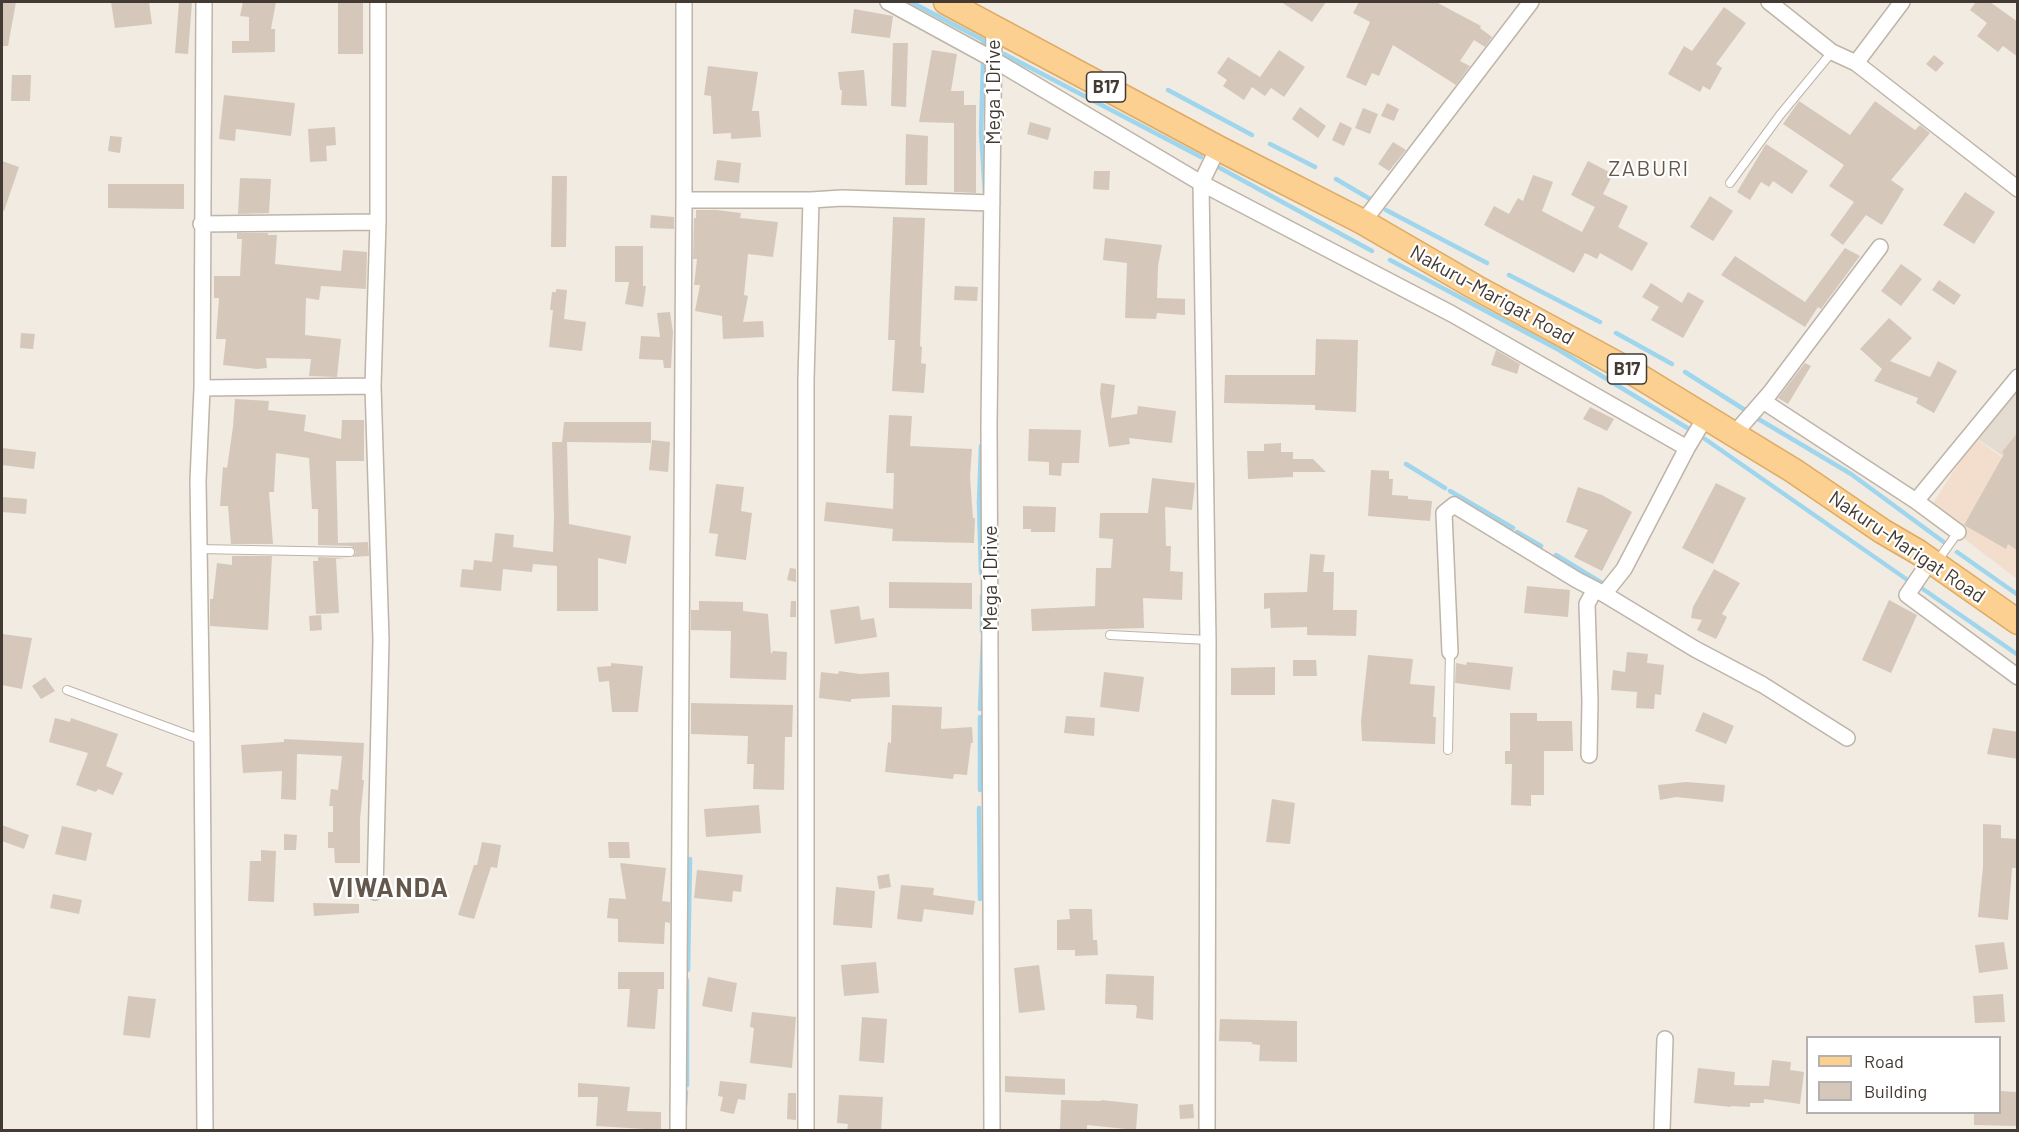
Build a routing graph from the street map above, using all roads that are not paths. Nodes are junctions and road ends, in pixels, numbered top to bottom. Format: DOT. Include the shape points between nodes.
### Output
graph roads {
  1 [pos="204,2"];
  2 [pos="378,2"];
  3 [pos="684,2"];
  4 [pos="888,2"];
  5 [pos="946,2"];
  6 [pos="1531,2"];
  7 [pos="1769,2"];
  8 [pos="1902,2"];
  9 [pos="994,26"];
  10 [pos="1832,52"];
  11 [pos="994,60"];
  12 [pos="1856,63"];
  13 [pos="1218,148"];
  14 [pos="1201,183"];
  15 [pos="1730,183"];
  16 [pos="2018,189"];
  17 [pos="684,200"];
  18 [pos="811,200"];
  19 [pos="992,203"];
  20 [pos="378,222"];
  21 [pos="1363,222"];
  22 [pos="201,224"];
  23 [pos="1880,247"];
  24 [pos="2018,377"];
  25 [pos="373,387"];
  26 [pos="202,388"];
  27 [pos="1763,401"];
  28 [pos="1705,418"];
  29 [pos="1734,434"];
  30 [pos="1687,448"];
  31 [pos="1916,501"];
  32 [pos="1958,532"];
  33 [pos="200,549"];
  34 [pos="350,552"];
  35 [pos="1933,562"];
  36 [pos="1600,592"];
  37 [pos="2018,622"];
  38 [pos="1110,635"];
  39 [pos="1208,640"];
  40 [pos="1450,652"];
  41 [pos="2018,677"];
  42 [pos="67,690"];
  43 [pos="1847,738"];
  44 [pos="202,740"];
  45 [pos="1448,750"];
  46 [pos="1589,755"];
  47 [pos="375,892"];
  48 [pos="1665,1039"];
  49 [pos="205,1131"];
  50 [pos="678,1131"];
  51 [pos="806,1131"];
  52 [pos="992,1131"];
  53 [pos="1207,1131"];
  54 [pos="1662,1131"];
  1 -- 22 [label="street"];
  2 -- 20 [label="street"];
  3 -- 17 [label="street"];
  4 -- 11 [label="street"];
  5 -- 9 [label="main road, Nakuru-Marigat Road / B17"];
  6 -- 21 [label="street"];
  7 -- 10 [label="street"];
  8 -- 12 [label="street"];
  9 -- 11 [label="street, Mega 1 Drive"];
  9 -- 13 [label="main road, Nakuru-Marigat Road / B17"];
  10 -- 12 [label="street"];
  10 -- 15 [label="lane"];
  11 -- 14 [label="street"];
  11 -- 19 [label="street, Mega 1 Drive"];
  12 -- 16 [label="street"];
  13 -- 14 [label="street"];
  13 -- 21 [label="main road, Nakuru-Marigat Road / B17"];
  14 -- 30 [label="street" via="1452,314"];
  14 -- 39 [label="street"];
  17 -- 18 [label="street"];
  17 -- 50 [label="street"];
  18 -- 19 [label="street"];
  18 -- 51 [label="street" via="806,379"];
  19 -- 52 [label="street, Mega 1 Drive"];
  20 -- 22 [label="street"];
  20 -- 25 [label="street"];
  21 -- 28 [label="main road, Nakuru-Marigat Road / B17" via="1632,372"];
  22 -- 26 [label="street"];
  23 -- 27 [label="street"];
  24 -- 31 [label="street"];
  25 -- 26 [label="street"];
  25 -- 47 [label="street" via="381,640"];
  26 -- 33 [label="street"];
  27 -- 29 [label="street"];
  27 -- 31 [label="street"];
  28 -- 29 [label="main road, Nakuru-Marigat Road / B17"];
  28 -- 30 [label="street"];
  29 -- 35 [label="main road, Nakuru-Marigat Road / B17"];
  30 -- 36 [label="street" via="1624,569"];
  31 -- 32 [label="street"];
  32 -- 35 [label="lane"];
  33 -- 34 [label="lane"];
  33 -- 44 [label="street"];
  35 -- 37 [label="main road, Nakuru-Marigat Road / B17"];
  35 -- 41 [label="street" via="1907,595"];
  36 -- 40 [label="street" via="1454,505 1444,513"];
  36 -- 43 [label="street"];
  36 -- 46 [label="street" via="1587,604"];
  38 -- 39 [label="lane"];
  39 -- 53 [label="street"];
  40 -- 45 [label="lane"];
  42 -- 44 [label="lane"];
  44 -- 49 [label="street"];
  48 -- 54 [label="street"];
}
